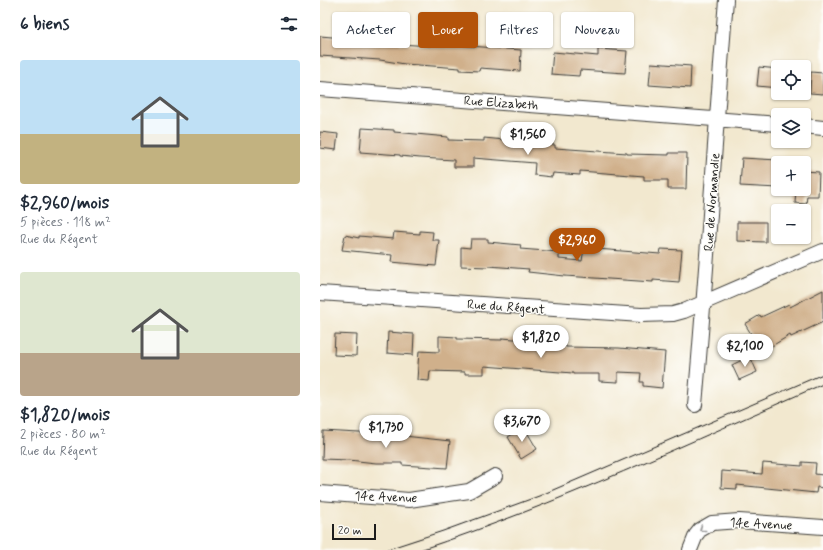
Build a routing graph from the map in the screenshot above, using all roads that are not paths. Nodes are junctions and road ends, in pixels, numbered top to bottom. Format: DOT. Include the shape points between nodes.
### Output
graph roads {
  1 [pos="726,0"];
  2 [pos="320,89"];
  3 [pos="716,118"];
  4 [pos="771,123"];
  5 [pos="811,127"];
  6 [pos="823,128"];
  7 [pos="823,250"];
  8 [pos="320,293"];
  9 [pos="704,302"];
  10 [pos="695,405"];
  11 [pos="495,476"];
  12 [pos="320,493"];
  13 [pos="823,527"];
  14 [pos="690,550"];
  1 -- 3 [label="street, Rue de Normandie"];
  2 -- 3 [label="street, Rue Elizabeth"];
  3 -- 4 [label="street, Rue Elizabeth"];
  3 -- 9 [label="street, Rue de Normandie"];
  5 -- 6 [label="street"];
  7 -- 9 [label="street, Rue du Régent"];
  8 -- 9 [label="street, Rue du Régent" via="640,315 684,312"];
  9 -- 10 [label="street, Rue de Normandie"];
  11 -- 12 [label="street, 14e Avenue" via="469,491 409,500"];
  13 -- 14 [label="street, 14e Avenue, one-way" via="739,521 712,523 696,535"];
}
